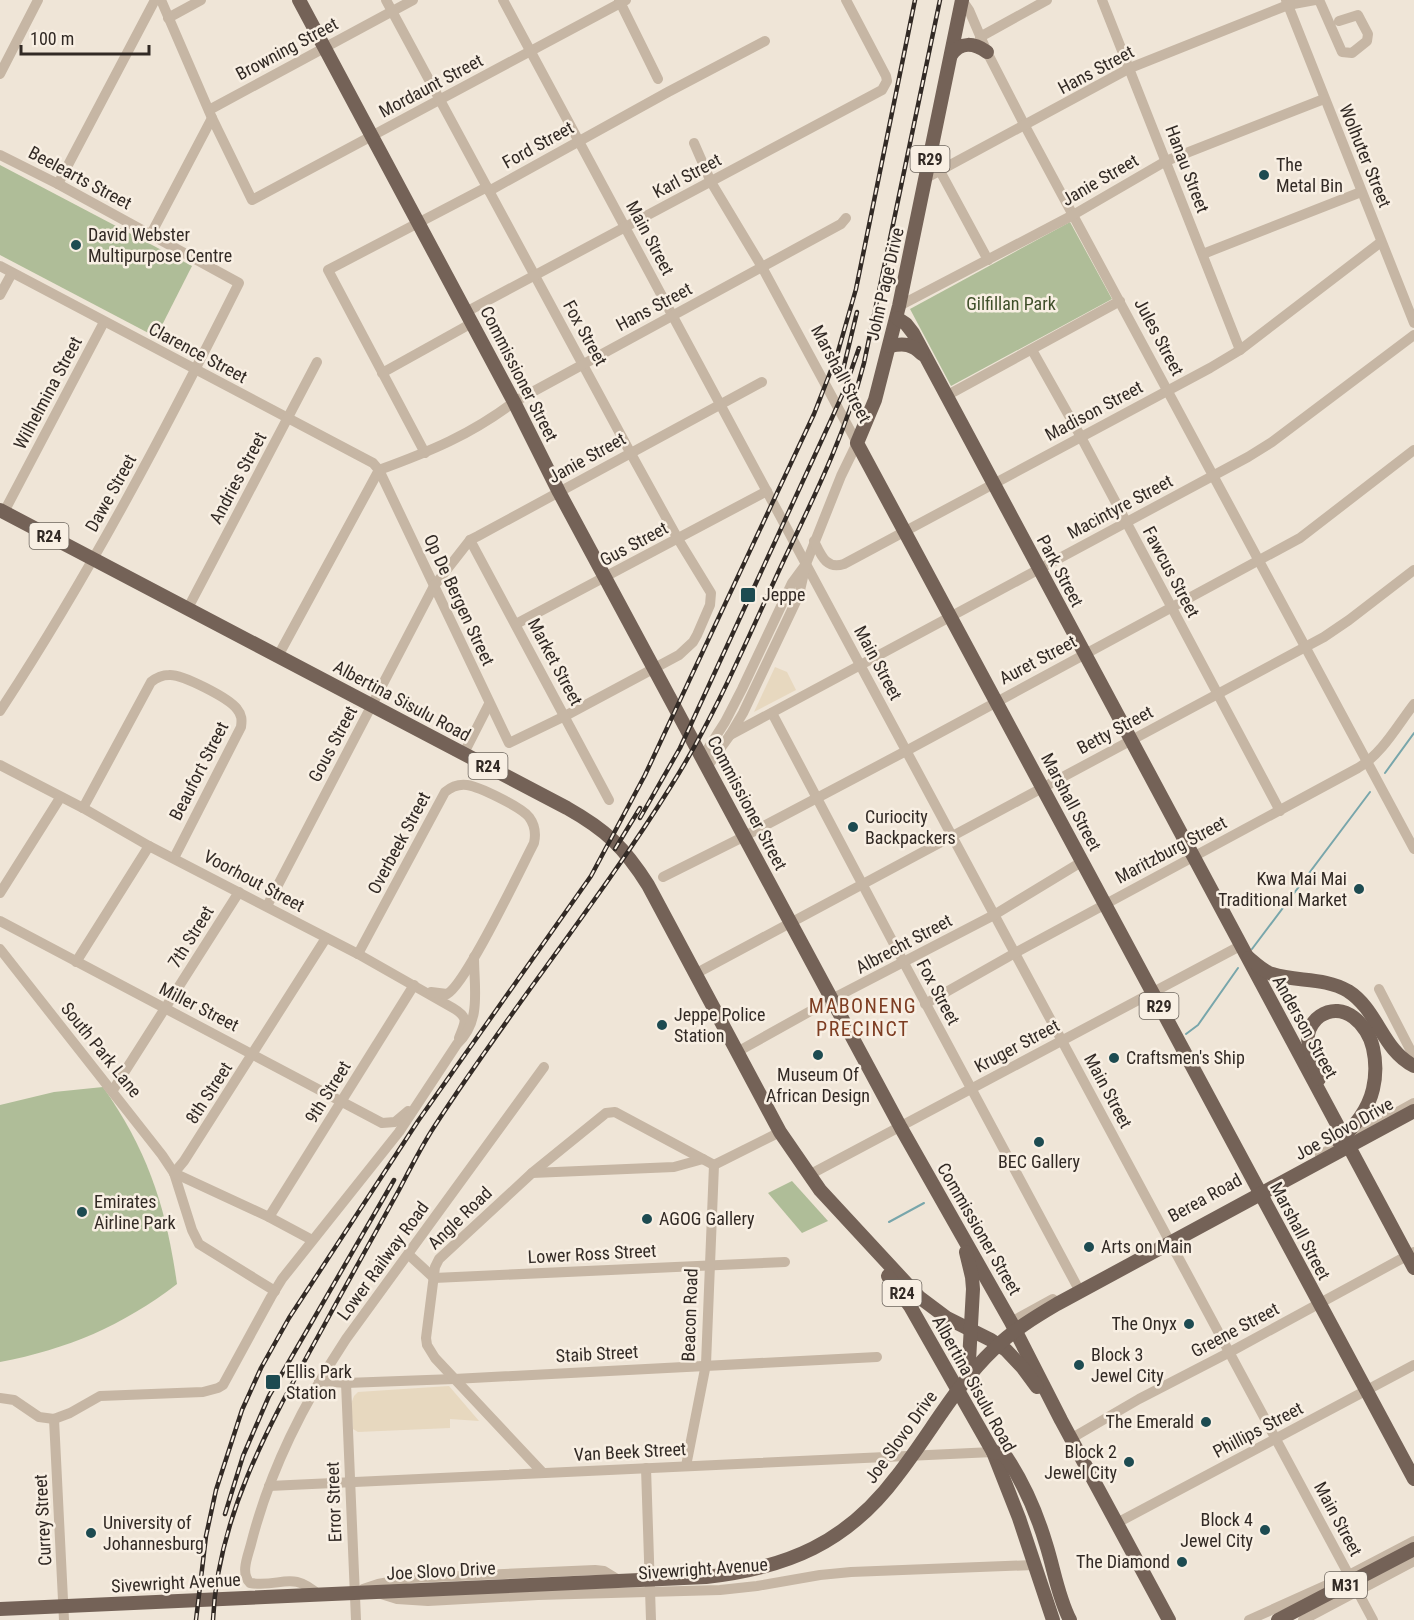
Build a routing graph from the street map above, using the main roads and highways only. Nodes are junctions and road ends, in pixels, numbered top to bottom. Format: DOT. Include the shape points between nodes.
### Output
graph roads {
  1 [pos="299,0"];
  2 [pos="965,2"];
  3 [pos="987,52"];
  4 [pos="951,55"];
  5 [pos="898,312"];
  6 [pos="890,346"];
  7 [pos="924,356"];
  8 [pos="857,443"];
  9 [pos="2,511"];
  10 [pos="1164,802"];
  11 [pos="1242,949"];
  12 [pos="1414,1066"];
  13 [pos="1326,1104"];
  14 [pos="1414,1111"];
  15 [pos="1319,1163"];
  16 [pos="820,1190"];
  17 [pos="959,1230"];
  18 [pos="1412,1259"];
  19 [pos="971,1330"];
  20 [pos="968,1407"];
  21 [pos="1061,1420"];
  22 [pos="993,1452"];
  23 [pos="1414,1479"];
  24 [pos="1414,1549"];
  25 [pos="1414,1556"];
  26 [pos="1371,1572"];
  27 [pos="354,1592"];
  28 [pos="0,1610"];
  29 [pos="64,1613"];
  30 [pos="1053,1620"];
  31 [pos="1070,1620"];
  32 [pos="1169,1620"];
  33 [pos="1278,1620"];
  1 -- 17 [label="main road, Commissioner Street" via="559,492"];
  2 -- 4 [label="main road, John Page Drive / R29"];
  3 -- 4 [label="main road" via="968,44"];
  4 -- 5 [label="main road, John Page Drive / R29"];
  5 -- 6 [label="main road, John Page Drive / R29"];
  5 -- 7 [label="main road, Park Street"];
  6 -- 7 [label="main road" via="908,344"];
  6 -- 8 [label="main road, John Page Drive / R29" via="875,400"];
  7 -- 10 [label="main road, Park Street"];
  8 -- 23 [label="main road, Marshall Street / R29"];
  9 -- 16 [label="main road, Albertina Sisulu Road / R24" via="603,830 631,858 780,1132"];
  10 -- 11 [label="main road, Anderson Street"];
  11 -- 12 [label="main road" via="1260,968 1347,990 1365,1005 1394,1051"];
  11 -- 13 [label="main road, Anderson Street"];
  13 -- 15 [label="main road" via="1308,1035 1314,1022 1326,1013 1340,1011 1362,1024 1373,1047 1375,1076 1364,1113"];
  13 -- 18 [label="main road, Anderson Street"];
  14 -- 15 [label="main road, Joe Slovo Drive"];
  15 -- 27 [label="main road, Joe Slovo Drive" via="1014,1331 971,1374 881,1496 850,1525 796,1558 746,1572 706,1577"];
  16 -- 19 [label="main road, Albertina Sisulu Road / R24" via="919,1297"];
  16 -- 20 [label="main road, Albertina Sisulu Road / R24" via="836,1217 898,1288"];
  17 -- 19 [label="main road" via="972,1277"];
  17 -- 21 [label="main road, Commissioner Street"];
  19 -- 20 [label="main road"];
  19 -- 21 [label="main road, Albertina Sisulu Road / R24" via="1013,1357"];
  20 -- 22 [label="main road, Albertina Sisulu Road / R24"];
  21 -- 32 [label="main road, Commissioner Street / R24"];
  22 -- 30 [label="main road, Albertina Sisulu Road / R24"];
  22 -- 31 [label="main road" via="1002,1453 1009,1461 1038,1520"];
  24 -- 26 [label="main road, M31"];
  25 -- 26 [label="main road"];
  26 -- 33 [label="main road, M31"];
  27 -- 29 [label="main road, Sivewright Avenue"];
  28 -- 29 [label="main road, Sivewright Avenue"];
}
